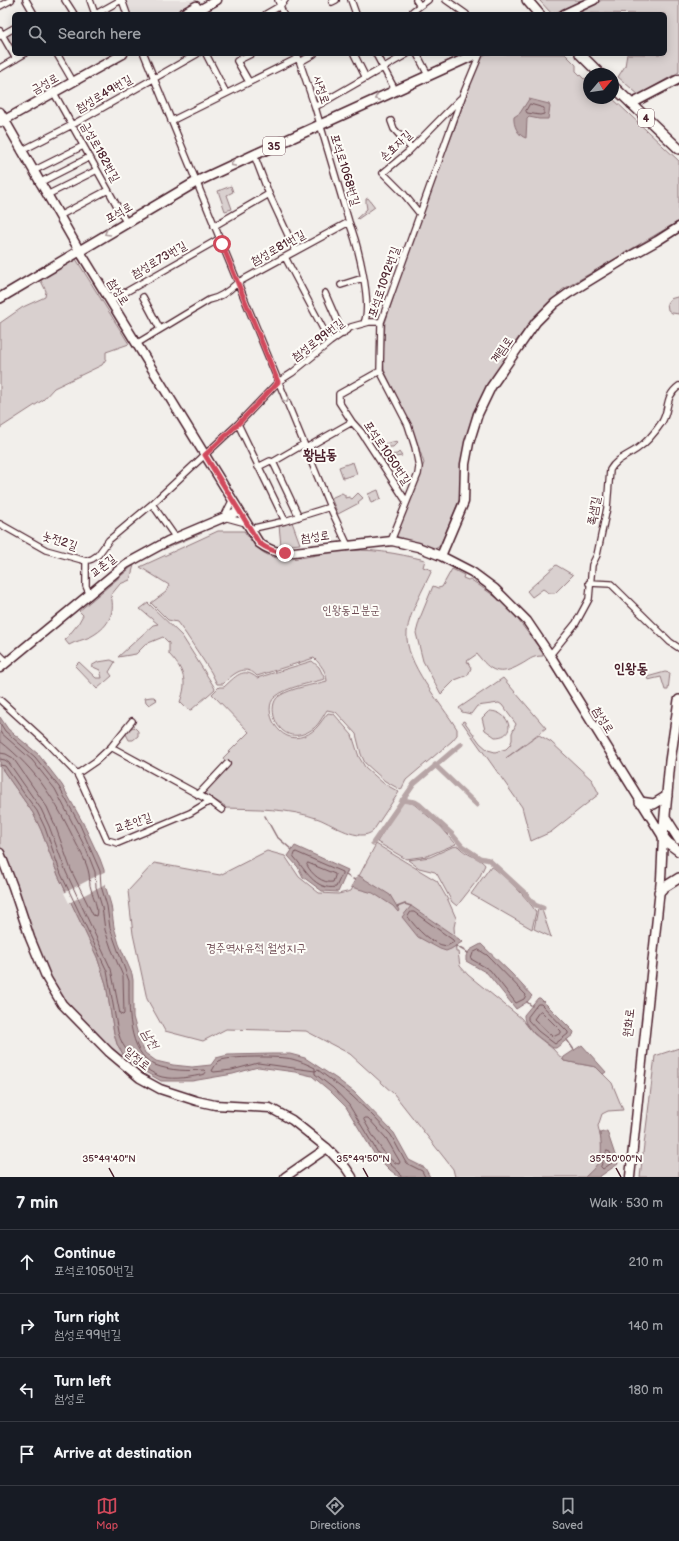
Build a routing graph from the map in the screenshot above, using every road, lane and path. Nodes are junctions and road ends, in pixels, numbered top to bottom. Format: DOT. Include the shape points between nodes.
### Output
graph roads {
  1 [pos="11,0"];
  2 [pos="26,0"];
  3 [pos="65,0"];
  4 [pos="90,0"];
  5 [pos="121,0"];
  6 [pos="207,0"];
  7 [pos="217,0"];
  8 [pos="278,0"];
  9 [pos="285,0"];
  10 [pos="350,0"];
  11 [pos="416,0"];
  12 [pos="428,0"];
  13 [pos="446,0"];
  14 [pos="527,0"];
  15 [pos="594,0"];
  16 [pos="454,2"];
  17 [pos="0,6"];
  18 [pos="280,6"];
  19 [pos="420,6"];
  20 [pos="413,10"];
  21 [pos="33,12"];
  22 [pos="73,12"];
  23 [pos="95,12"];
  24 [pos="100,12"];
  25 [pos="127,12"];
  26 [pos="186,12"];
  27 [pos="196,12"];
  28 [pos="270,12"];
  29 [pos="282,12"];
  30 [pos="354,12"];
  31 [pos="458,12"];
  32 [pos="537,12"];
  33 [pos="568,12"];
  34 [pos="12,29"];
  35 [pos="1,34"];
  36 [pos="12,52"];
  37 [pos="14,56"];
  38 [pos="21,56"];
  39 [pos="58,56"];
  40 [pos="109,56"];
  41 [pos="119,56"];
  42 [pos="145,56"];
  43 [pos="192,56"];
  44 [pos="207,56"];
  45 [pos="247,56"];
  46 [pos="355,56"];
  47 [pos="377,56"];
  48 [pos="403,56"];
  49 [pos="418,56"];
  50 [pos="472,56"];
  51 [pos="479,56"];
  52 [pos="582,56"];
  53 [pos="298,58"];
  54 [pos="16,59"];
  55 [pos="384,67"];
  56 [pos="0,68"];
  57 [pos="594,68"];
  58 [pos="428,76"];
  59 [pos="71,78"];
  60 [pos="154,78"];
  61 [pos="366,78"];
  62 [pos="679,78"];
  63 [pos="249,82"];
  64 [pos="393,91"];
  65 [pos="619,92"];
  66 [pos="54,93"];
  67 [pos="225,94"];
  68 [pos="462,97"];
  69 [pos="631,104"];
  70 [pos="315,107"];
  71 [pos="1,118"];
  72 [pos="171,120"];
  73 [pos="391,121"];
  74 [pos="72,125"];
  75 [pos="320,125"];
  76 [pos="83,146"];
  77 [pos="411,148"];
  78 [pos="679,149"];
  79 [pos="21,151"];
  80 [pos="254,155"];
  81 [pos="90,157"];
  82 [pos="97,170"];
  83 [pos="33,171"];
  84 [pos="196,182"];
  85 [pos="39,183"];
  86 [pos="108,190"];
  87 [pos="269,194"];
  88 [pos="47,195"];
  89 [pos="420,214"];
  90 [pos="59,216"];
  91 [pos="126,222"];
  92 [pos="349,222"];
  93 [pos="214,226"];
  94 [pos="679,227"];
  95 [pos="219,238"];
  96 [pos="78,250"];
  97 [pos="295,250"];
  98 [pos="285,257"];
  99 [pos="363,278"];
  100 [pos="237,284"];
  101 [pos="341,285"];
  102 [pos="325,293"];
  103 [pos="143,297"];
  104 [pos="0,298"];
  105 [pos="110,301"];
  106 [pos="381,322"];
  107 [pos="364,323"];
  108 [pos="160,329"];
  109 [pos="343,334"];
  110 [pos="330,342"];
  111 [pos="136,344"];
  112 [pos="380,370"];
  113 [pos="278,382"];
  114 [pos="679,386"];
  115 [pos="352,422"];
  116 [pos="238,424"];
  117 [pos="305,446"];
  118 [pos="205,455"];
  119 [pos="273,462"];
  120 [pos="258,467"];
  121 [pos="232,501"];
  122 [pos="406,501"];
  123 [pos="152,504"];
  124 [pos="330,507"];
  125 [pos="239,511"];
  126 [pos="299,517"];
  127 [pos="224,518"];
  128 [pos="285,521"];
  129 [pos="0,524"];
  130 [pos="248,526"];
  131 [pos="176,538"];
  132 [pos="390,541"];
  133 [pos="348,546"];
  134 [pos="441,556"];
  135 [pos="86,561"];
  136 [pos="589,583"];
  137 [pos="89,593"];
  138 [pos="679,648"];
  139 [pos="550,655"];
  140 [pos="0,656"];
  141 [pos="7,662"];
  142 [pos="0,668"];
  143 [pos="0,700"];
  144 [pos="679,700"];
  145 [pos="132,721"];
  146 [pos="111,747"];
  147 [pos="227,764"];
  148 [pos="77,774"];
  149 [pos="198,795"];
  150 [pos="667,796"];
  151 [pos="210,801"];
  152 [pos="640,802"];
  153 [pos="222,810"];
  154 [pos="665,817"];
  155 [pos="663,838"];
  156 [pos="679,839"];
  157 [pos="679,851"];
  158 [pos="0,853"];
  159 [pos="660,873"];
  160 [pos="679,878"];
  161 [pos="659,892"];
  162 [pos="327,1148"];
  163 [pos="285,1177"];
  164 [pos="352,1177"];
  165 [pos="628,1177"];
  1 -- 17 [label="street"];
  2 -- 21 [label="street"];
  3 -- 22 [label="street"];
  4 -- 23 [label="street"];
  5 -- 24 [label="street"];
  5 -- 25 [label="street"];
  6 -- 26 [label="street"];
  7 -- 27 [label="street"];
  8 -- 18 [label="street"];
  9 -- 18 [label="street"];
  10 -- 30 [label="street"];
  11 -- 19 [label="street"];
  12 -- 19 [label="street"];
  13 -- 16 [label="street"];
  14 -- 32 [label="main road"];
  15 -- 33 [label="street"];
  16 -- 31 [label="street"];
  18 -- 28 [label="street"];
  18 -- 29 [label="street"];
  19 -- 20 [label="street"];
  34 -- 35 [label="street"];
  35 -- 36 [label="street"];
  37 -- 54 [label="street"];
  38 -- 54 [label="street"];
  39 -- 59 [label="street"];
  40 -- 59 [label="street, 금성로"];
  41 -- 66 [label="street, 금성로"];
  42 -- 60 [label="street"];
  43 -- 60 [label="street, 첨성로49번길"];
  44 -- 67 [label="street"];
  45 -- 63 [label="street" via="237,61"];
  46 -- 61 [label="street"];
  47 -- 55 [label="street"];
  48 -- 55 [label="street"];
  49 -- 58 [label="street"];
  50 -- 58 [label="main road, 포석로 / 35"];
  51 -- 68 [label="street, 포석로1092번길"];
  52 -- 57 [label="main road"];
  53 -- 63 [label="street"];
  53 -- 70 [label="street, 사정로"];
  54 -- 56 [label="street"];
  55 -- 61 [label="street"];
  55 -- 64 [label="street"];
  58 -- 64 [label="main road, 포석로 / 35"];
  59 -- 71 [label="street, 금성로"];
  60 -- 72 [label="street"];
  60 -- 74 [label="street, 첨성로49번길"];
  61 -- 70 [label="street"];
  62 -- 69 [label="street"];
  63 -- 67 [label="street"];
  64 -- 75 [label="main road, 포석로 / 35, one-way"];
  65 -- 69 [label="main road, 4"];
  66 -- 71 [label="street, 금성로"];
  66 -- 74 [label="street, 금성로182번길"];
  67 -- 72 [label="street"];
  68 -- 77 [label="street, 손효자길"];
  68 -- 89 [label="street, 포석로1092번길"];
  69 -- 78 [label="main road, 4"];
  70 -- 75 [label="street, 사정로"];
  71 -- 79 [label="street, 첨성로"];
  72 -- 84 [label="street"];
  73 -- 77 [label="street" via="394,129"];
  74 -- 76 [label="street, 금성로182번길"];
  74 -- 79 [label="street, 첨성로49번길"];
  75 -- 80 [label="main road, 포석로 / 35"];
  75 -- 92 [label="street, 포석로1068번길"];
  76 -- 81 [label="street, 금성로182번길"];
  76 -- 83 [label="street"];
  77 -- 89 [label="street, 손효자길" via="383,174"];
  79 -- 83 [label="street, 첨성로"];
  80 -- 84 [label="main road, 포석로 / 35, one-way"];
  80 -- 87 [label="street"];
  81 -- 82 [label="street, 금성로182번길"];
  81 -- 85 [label="street"];
  82 -- 86 [label="street, 금성로182번길"];
  82 -- 88 [label="street"];
  83 -- 85 [label="street, 첨성로"];
  84 -- 91 [label="main road, 포석로 / 35"];
  84 -- 93 [label="street"];
  85 -- 88 [label="street, 첨성로"];
  86 -- 90 [label="street"];
  86 -- 91 [label="street, 금성로182번길"];
  87 -- 93 [label="street"];
  87 -- 97 [label="street"];
  88 -- 90 [label="street, 첨성로"];
  89 -- 106 [label="street, 포석로1092번길"];
  90 -- 96 [label="street, 첨성로"];
  91 -- 96 [label="main road, 포석로 / 35, one-way"];
  92 -- 97 [label="street, 첨성로81번길"];
  92 -- 99 [label="street, 포석로1068번길" via="355,237"];
  93 -- 95 [label="street"];
  94 -- 134 [label="street, 계림로" via="569,293 536,322 490,387 478,414 465,464 464,502"];
  95 -- 100 [label="street"];
  95 -- 105 [label="street, 첨성로73번길"];
  96 -- 104 [label="main road, 포석로 / 35"];
  96 -- 105 [label="street, 첨성로"];
  97 -- 98 [label="street, 첨성로81번길"];
  98 -- 100 [label="street, 첨성로81번길"];
  98 -- 110 [label="street"];
  99 -- 101 [label="street"];
  99 -- 107 [label="street, 포석로1068번길" via="368,301"];
  100 -- 108 [label="street, 첨성로81번길"];
  100 -- 113 [label="street"];
  102 -- 109 [label="street"];
  103 -- 108 [label="street"];
  105 -- 111 [label="street, 첨성로"];
  106 -- 107 [label="street, 첨성로99번길"];
  106 -- 112 [label="street, 포석로1092번길"];
  107 -- 109 [label="street, 첨성로99번길" via="351,327"];
  108 -- 111 [label="street, 첨성로81번길"];
  109 -- 110 [label="street, 첨성로99번길"];
  110 -- 113 [label="street, 첨성로99번길"];
  111 -- 118 [label="street, 첨성로"];
  112 -- 115 [label="street" via="338,394 339,402"];
  112 -- 122 [label="street, 포석로1092번길" via="408,425 419,467"];
  113 -- 116 [label="street, 첨성로99번길"];
  113 -- 117 [label="street, one-way"];
  114 -- 136 [label="street, 쪽샘길" via="669,398 663,421 645,442 619,460 610,470 607,508"];
  115 -- 117 [label="street, 포석로1050번길"];
  115 -- 122 [label="street, 포석로1050번길"];
  116 -- 118 [label="street, 첨성로99번길"];
  116 -- 120 [label="street"];
  117 -- 119 [label="street, 포석로1050번길"];
  117 -- 124 [label="street"];
  118 -- 121 [label="street, 첨성로"];
  118 -- 123 [label="street"];
  119 -- 120 [label="street, 포석로1050번길"];
  119 -- 126 [label="street"];
  120 -- 128 [label="street"];
  121 -- 125 [label="street, 첨성로"];
  121 -- 127 [label="street"];
  122 -- 132 [label="street, 포석로1092번길"];
  123 -- 131 [label="street"];
  123 -- 135 [label="street" via="109,540 98,555"];
  124 -- 126 [label="street"];
  124 -- 133 [label="street"];
  125 -- 127 [label="street, 교촌길"];
  125 -- 130 [label="street, 첨성로"];
  126 -- 128 [label="street"];
  127 -- 130 [label="street"];
  127 -- 131 [label="street, 교촌길"];
  128 -- 130 [label="street"];
  129 -- 135 [label="street, 놋전2길" via="46,550"];
  130 -- 133 [label="street, 첨성로" via="259,543 276,552"];
  131 -- 137 [label="street, 교촌길" via="140,555"];
  132 -- 133 [label="street, 첨성로"];
  132 -- 134 [label="street, 첨성로"];
  134 -- 139 [label="street, 첨성로" via="472,572 495,590 527,621"];
  135 -- 137 [label="street, 놋전2길" via="86,586"];
  136 -- 138 [label="street" via="611,584"];
  136 -- 139 [label="street, 쪽샘길" via="588,599 582,614"];
  137 -- 141 [label="street, 교촌길"];
  139 -- 152 [label="street, 첨성로"];
  140 -- 141 [label="street"];
  141 -- 142 [label="street, 교촌길"];
  143 -- 148 [label="street, 교촌안길"];
  144 -- 150 [label="main road, 원화로"];
  145 -- 146 [label="street"];
  146 -- 148 [label="street"];
  146 -- 149 [label="street"];
  147 -- 149 [label="street"];
  148 -- 151 [label="street, 교촌안길" via="108,840 118,843 190,813"];
  149 -- 151 [label="street"];
  150 -- 152 [label="main road" via="654,804"];
  150 -- 154 [label="main road, 원화로"];
  151 -- 153 [label="street"];
  152 -- 155 [label="street, 첨성로"];
  154 -- 155 [label="main road, 원화로"];
  154 -- 156 [label="main road"];
  155 -- 157 [label="main road"];
  155 -- 159 [label="street, 원화로"];
  158 -- 162 [label="street, 일정로" via="47,979 62,1004 109,1052 140,1078 160,1089 197,1102 270,1108 292,1120"];
  159 -- 161 [label="street, 원화로"];
  159 -- 165 [label="street, 원화로" via="655,894 631,1124"];
  160 -- 161 [label="main road"];
  161 -- 165 [label="street, 원화로"];
  162 -- 163 [label="street"];
  162 -- 164 [label="street, 일정로"];
}
